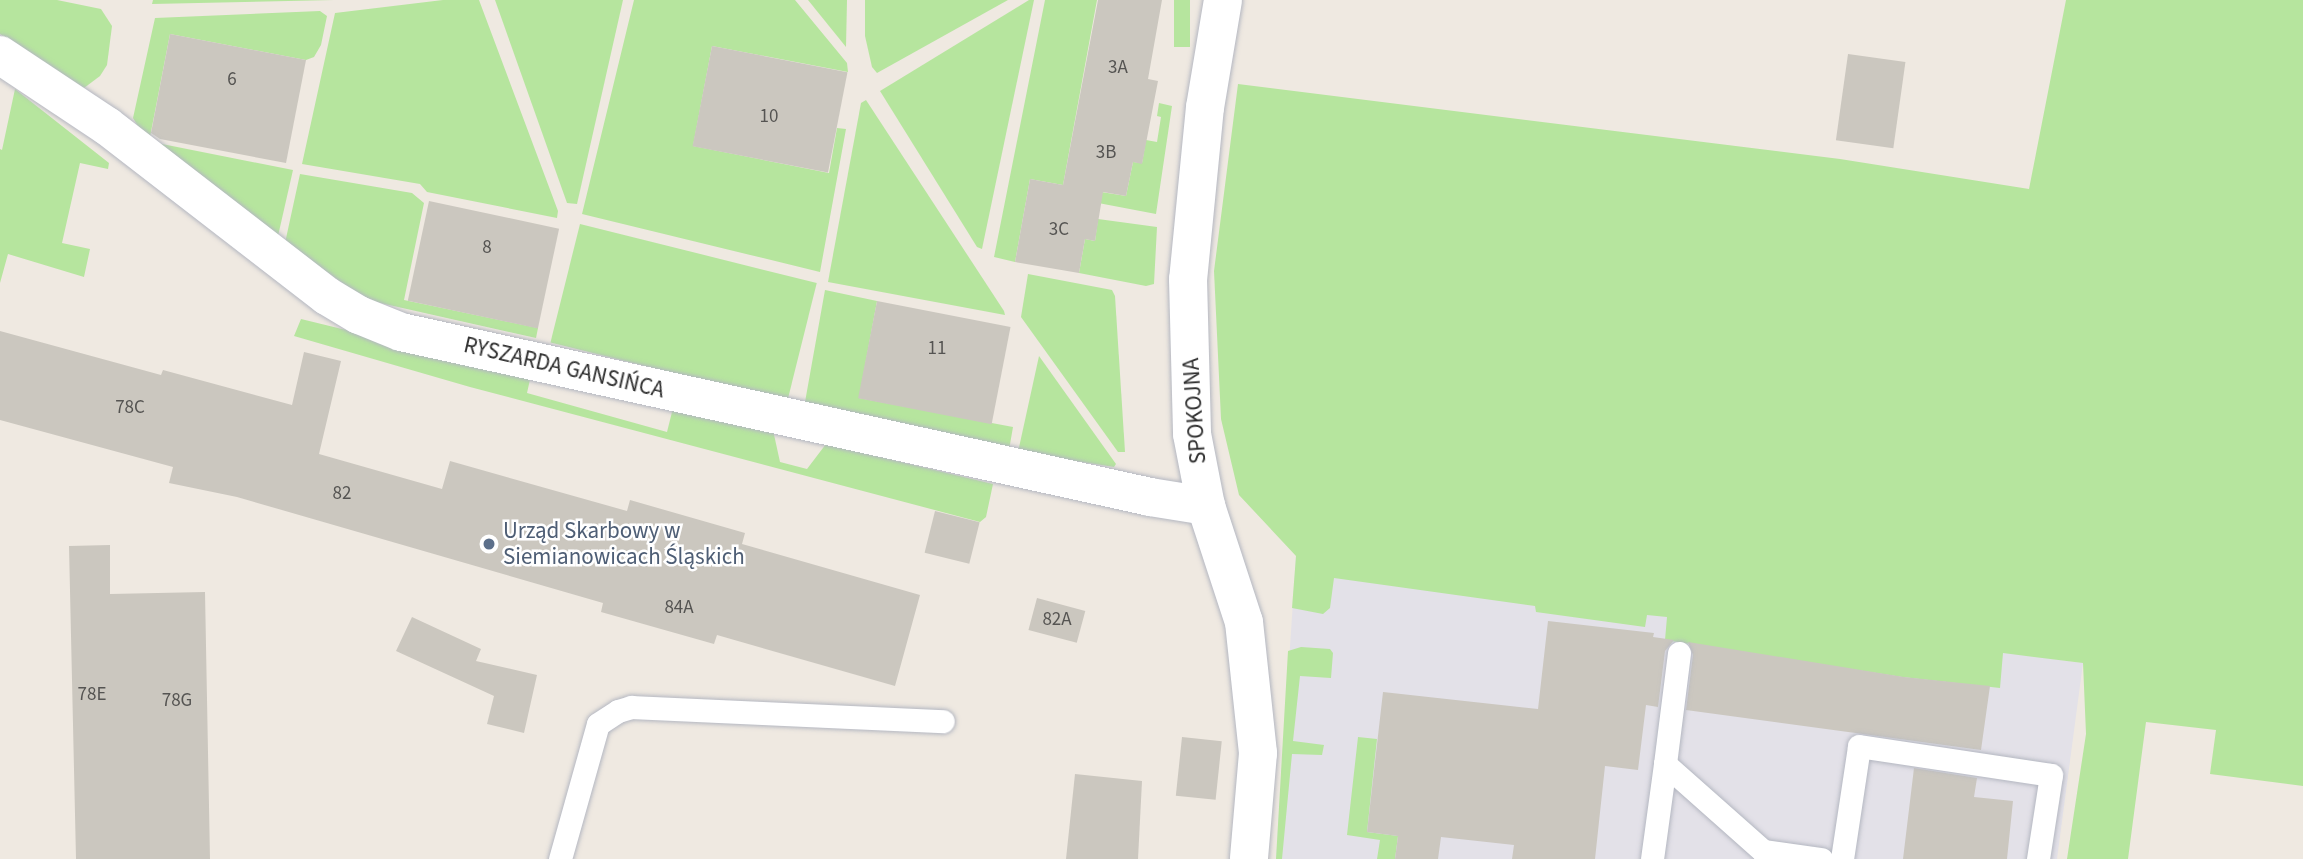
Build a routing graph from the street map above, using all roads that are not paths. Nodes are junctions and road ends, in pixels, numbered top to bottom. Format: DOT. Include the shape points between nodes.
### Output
graph roads {
  1 [pos="1223,0"];
  2 [pos="0,55"];
  3 [pos="1206,506"];
  4 [pos="1679,653"];
  5 [pos="943,721"];
  6 [pos="1665,764"];
  7 [pos="560,859"];
  8 [pos="1249,859"];
  9 [pos="1652,859"];
  10 [pos="1822,859"];
  11 [pos="1842,859"];
  12 [pos="2038,859"];
  1 -- 3 [label="street, SPOKOJNA" via="1205,107 1188,279 1192,434"];
  2 -- 3 [label="street, RYSZARDA GANSIŃCA" via="107,126 327,296 401,332 1137,495"];
  3 -- 8 [label="street, SPOKOJNA" via="1244,622 1258,753"];
  4 -- 6 [label="lane"];
  5 -- 7 [label="lane" via="631,707 618,711 598,724"];
  6 -- 9 [label="lane"];
  6 -- 10 [label="lane" via="1763,851"];
  11 -- 12 [label="lane" via="1859,746 2051,775"];
}
